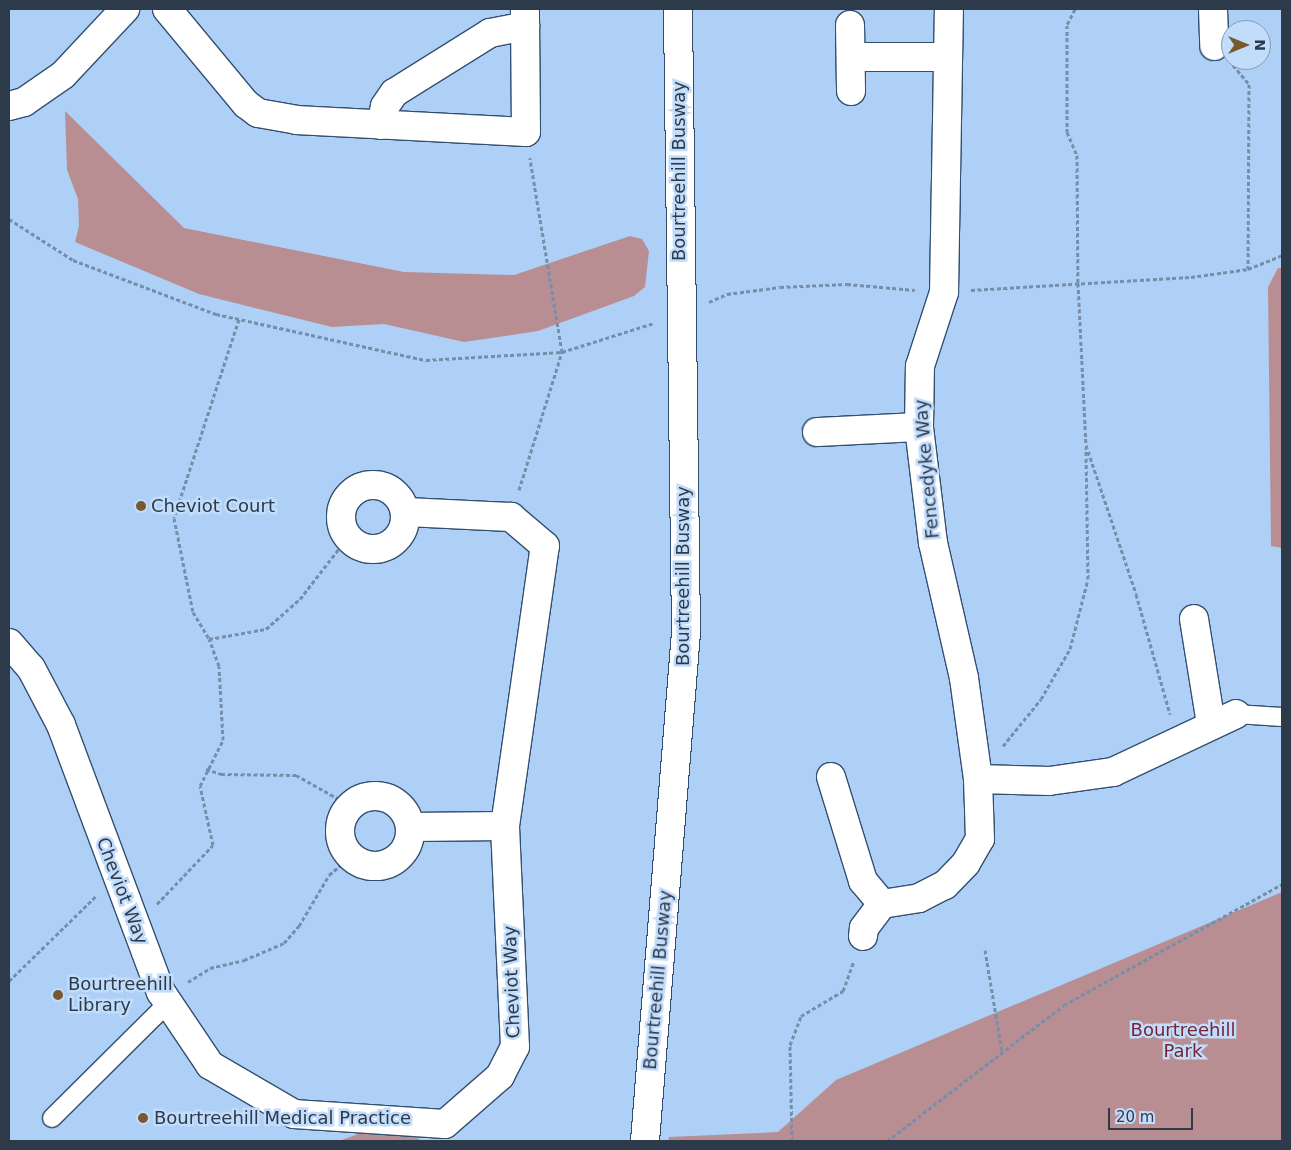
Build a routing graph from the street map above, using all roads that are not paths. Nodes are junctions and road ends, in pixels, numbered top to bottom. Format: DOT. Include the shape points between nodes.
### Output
graph roads {
  1 [pos="125,9"];
  2 [pos="167,9"];
  3 [pos="678,9"];
  4 [pos="949,9"];
  5 [pos="1212,9"];
  6 [pos="525,17"];
  7 [pos="850,25"];
  8 [pos="1214,46"];
  9 [pos="851,57"];
  10 [pos="948,57"];
  11 [pos="851,92"];
  12 [pos="9,106"];
  13 [pos="381,125"];
  14 [pos="919,427"];
  15 [pos="817,432"];
  16 [pos="405,512"];
  17 [pos="1194,620"];
  18 [pos="9,643"];
  19 [pos="1236,714"];
  20 [pos="1282,717"];
  21 [pos="1211,724"];
  22 [pos="978,774"];
  23 [pos="831,777"];
  24 [pos="505,826"];
  25 [pos="410,827"];
  26 [pos="882,904"];
  27 [pos="863,936"];
  28 [pos="166,999"];
  29 [pos="52,1118"];
  30 [pos="446,1133"];
  31 [pos="645,1141"];
  1 -- 12 [label="street" via="63,75 24,102"];
  2 -- 13 [label="street" via="246,104 258,113 296,120"];
  3 -- 31 [label="street, Bourtreehill Busway" via="686,632"];
  4 -- 10 [label="street, Fencedyke Way"];
  5 -- 8 [label="street"];
  6 -- 13 [label="street" via="490,33 394,93 385,106"];
  6 -- 13 [label="street" via="526,132"];
  7 -- 9 [label="street"];
  9 -- 10 [label="street"];
  9 -- 11 [label="street"];
  10 -- 14 [label="street, Fencedyke Way" via="944,292 920,366"];
  14 -- 15 [label="street"];
  14 -- 22 [label="street, Fencedyke Way" via="933,543 964,678"];
  16 -- 16 [label="street" via="401,534 384,547 370,549 348,538 340,515 349,495 368,484 392,490 400,498"];
  16 -- 24 [label="street, Cheviot Way" via="511,516 545,546"];
  17 -- 21 [label="street"];
  18 -- 28 [label="street, Cheviot Way" via="31,668 61,725 116,877"];
  19 -- 20 [label="lane"];
  19 -- 21 [label="street"];
  21 -- 22 [label="street" via="1113,772 1050,781"];
  22 -- 26 [label="street, Fencedyke Way" via="980,839 966,863 945,885 919,898"];
  23 -- 26 [label="street" via="863,881"];
  24 -- 25 [label="street"];
  24 -- 30 [label="street, Cheviot Way" via="514,1048 500,1076"];
  25 -- 25 [label="street" via="402,807 392,800 364,797 351,806 341,826 341,838 352,856 364,864 376,866 393,861 404,850"];
  26 -- 27 [label="street" via="864,928"];
  28 -- 29 [label="lane"];
  28 -- 30 [label="street, Cheviot Way" via="210,1065 294,1114"];
}
